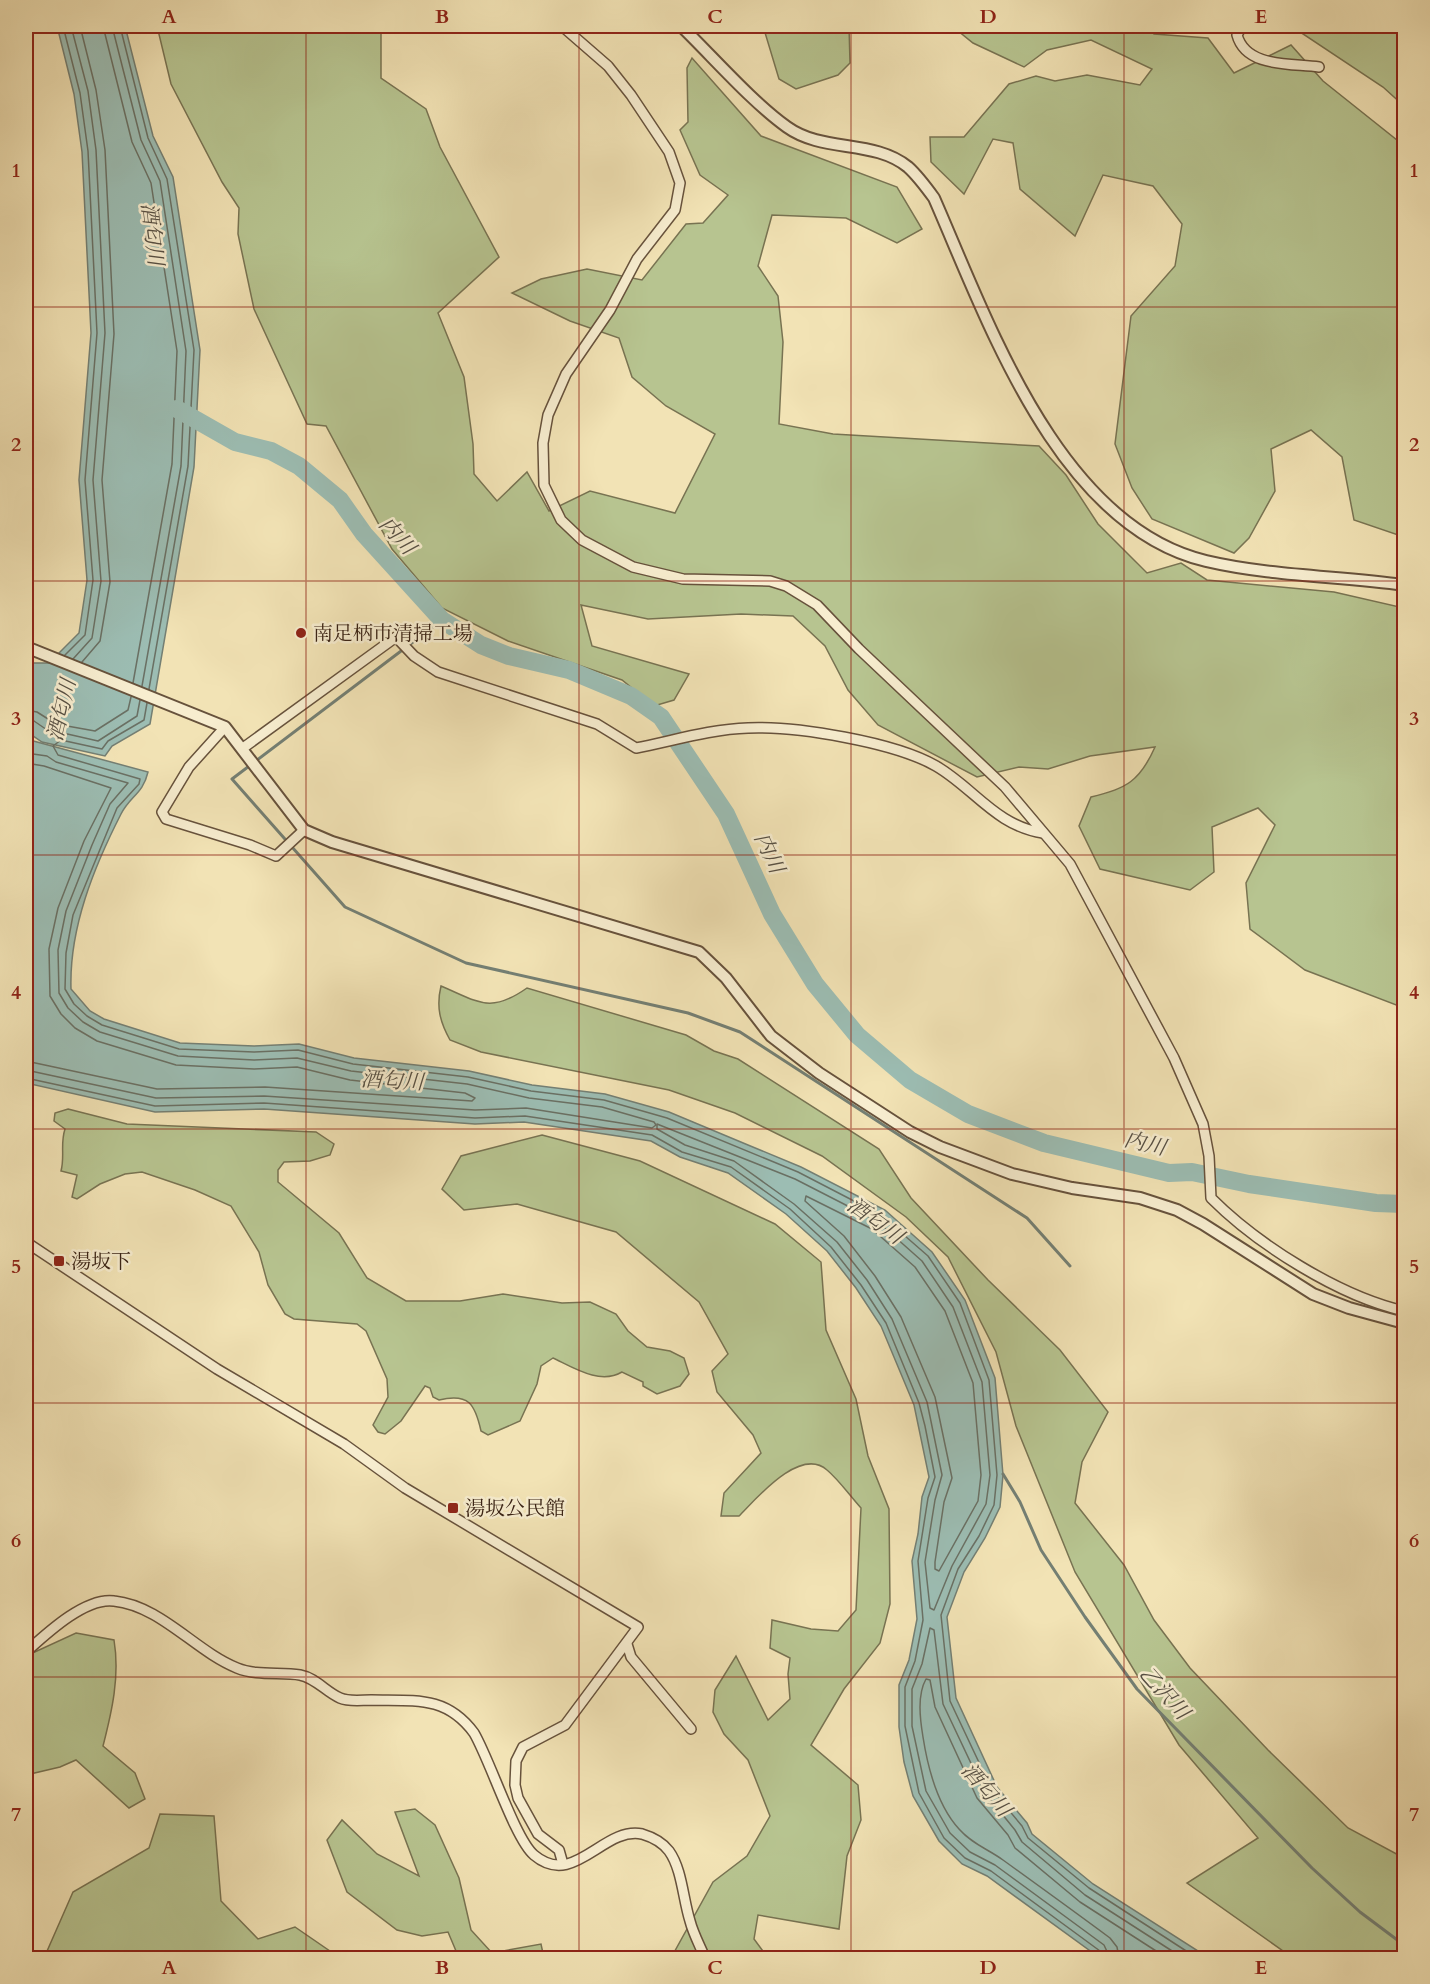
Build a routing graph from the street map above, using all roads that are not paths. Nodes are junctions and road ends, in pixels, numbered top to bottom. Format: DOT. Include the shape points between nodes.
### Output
graph roads {
  1 [pos="562,26"];
  2 [pos="681,26"];
  3 [pos="1242,26"];
  4 [pos="1319,67"];
  5 [pos="1404,585"];
  6 [pos="26,647"];
  7 [pos="223,729"];
  8 [pos="243,748"];
  9 [pos="302,833"];
  10 [pos="1043,833"];
  11 [pos="26,1242"];
  12 [pos="1404,1311"];
  13 [pos="1404,1323"];
  14 [pos="627,1644"];
  15 [pos="26,1652"];
  16 [pos="691,1729"];
  17 [pos="563,1864"];
  18 [pos="705,1959"];
  1 -- 10 [label="street" via="608,66 630,95 669,152 680,183 675,210 637,259 610,310 566,374 548,415 543,443 544,484 561,520 582,540 633,567 683,579 770,581 817,605 1005,787"];
  2 -- 5 [label="street" via="787,127 824,144 889,156 920,178 934,198 1034,413 1059,451 1087,483 1143,533 1205,561"];
  3 -- 4 [label="street" via="1237,35 1248,54"];
  6 -- 7 [label="street"];
  7 -- 8 [label="street"];
  7 -- 9 [label="street" via="189,767 162,812 165,819 276,856"];
  8 -- 9 [label="street"];
  8 -- 10 [label="street" via="396,637 414,656 438,672 597,724 636,748 748,728 826,735 884,747 934,765 998,816 1028,831"];
  9 -- 13 [label="street" via="699,952 726,978 771,1036 819,1073 910,1132 1012,1174 1140,1198 1177,1210 1313,1294"];
  10 -- 12 [label="street" via="1070,864 1198,1107 1209,1156 1211,1198 1259,1240 1304,1267 1381,1306"];
  11 -- 14 [label="street" via="217,1369 344,1444 415,1494 638,1627"];
  14 -- 16 [label="street" via="631,1657"];
  14 -- 17 [label="street" via="565,1725 523,1747 516,1761 518,1798 538,1834 559,1850"];
  15 -- 17 [label="street" via="74,1615 99,1601 113,1600 155,1616 239,1670 302,1675 348,1700 423,1701 443,1706 474,1733 528,1849 546,1862"];
  17 -- 18 [label="street" via="586,1858 627,1833 645,1835 660,1843 673,1859 690,1923"];
}
